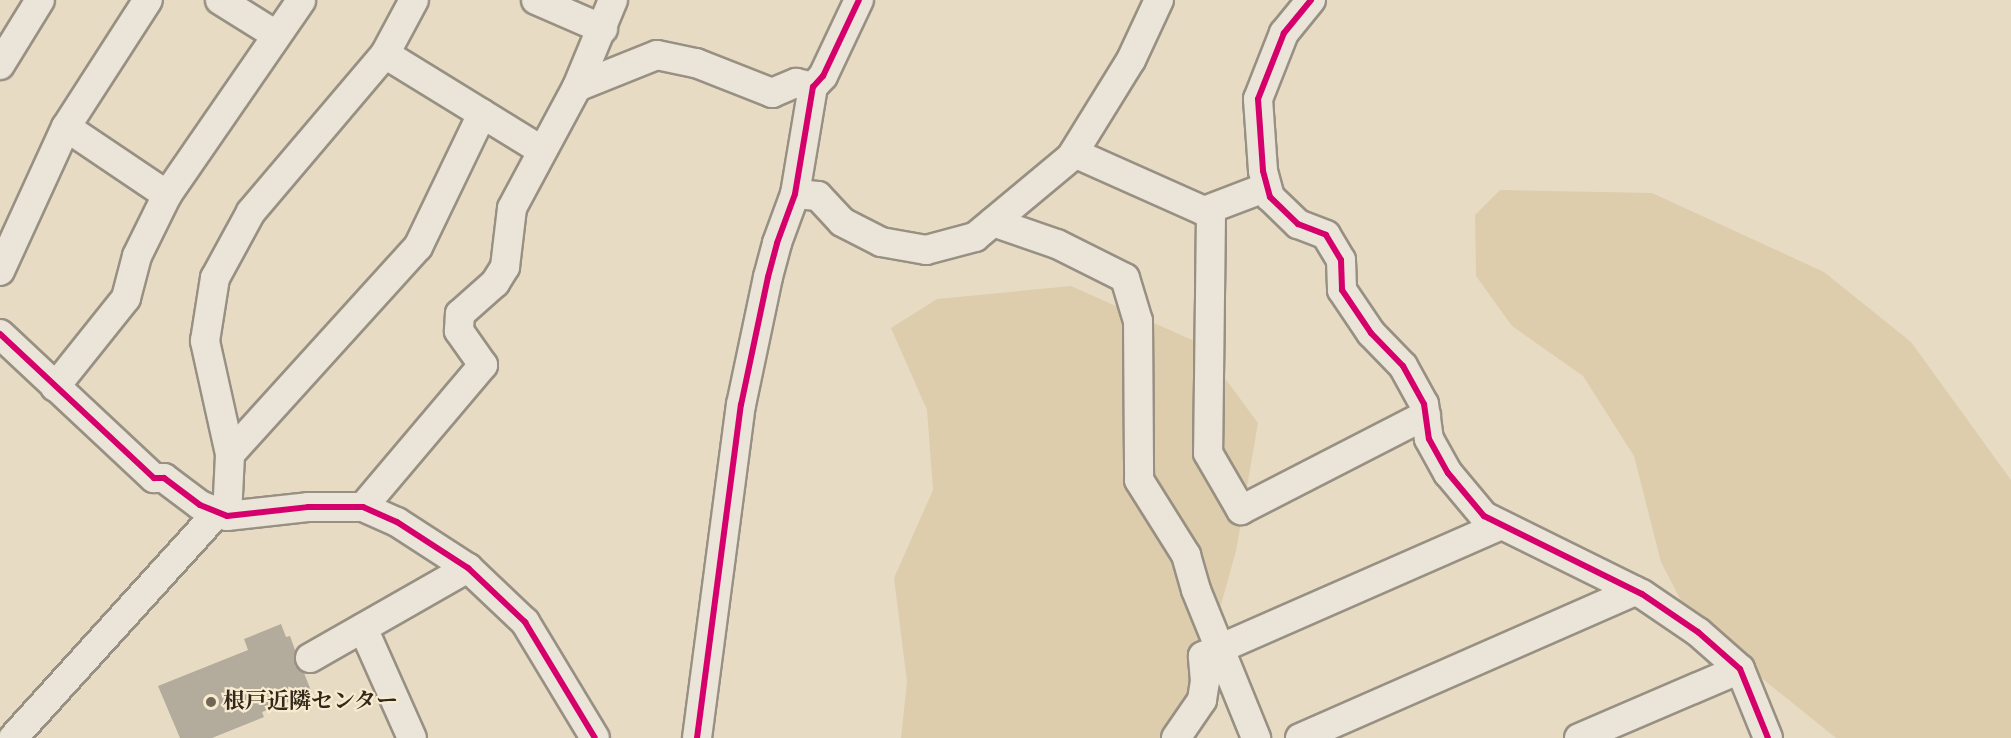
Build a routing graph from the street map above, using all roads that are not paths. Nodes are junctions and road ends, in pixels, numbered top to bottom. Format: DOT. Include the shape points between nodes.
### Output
graph roads {
  1 [pos="40,0"];
  2 [pos="148,0"];
  3 [pos="220,0"];
  4 [pos="414,0"];
  5 [pos="536,0"];
  6 [pos="614,0"];
  7 [pos="1159,0"];
  8 [pos="1311,0"];
  9 [pos="301,1"];
  10 [pos="855,1"];
  11 [pos="603,29"];
  12 [pos="276,35"];
  13 [pos="385,54"];
  14 [pos="0,65"];
  15 [pos="577,87"];
  16 [pos="813,87"];
  17 [pos="482,114"];
  18 [pos="66,128"];
  19 [pos="541,150"];
  20 [pos="1074,153"];
  21 [pos="1267,187"];
  22 [pos="167,195"];
  23 [pos="795,195"];
  24 [pos="1204,211"];
  25 [pos="993,222"];
  26 [pos="0,272"];
  27 [pos="0,334"];
  28 [pos="55,387"];
  29 [pos="1425,415"];
  30 [pos="230,454"];
  31 [pos="363,507"];
  32 [pos="223,514"];
  33 [pos="1501,525"];
  34 [pos="468,568"];
  35 [pos="1635,591"];
  36 [pos="363,628"];
  37 [pos="1220,649"];
  38 [pos="310,658"];
  39 [pos="1740,669"];
  40 [pos="13,738"];
  41 [pos="412,738"];
  42 [pos="594,738"];
  43 [pos="697,738"];
  44 [pos="1176,738"];
  45 [pos="1256,738"];
  46 [pos="1300,738"];
  47 [pos="1579,738"];
  48 [pos="1768,738"];
  1 -- 14 [label="street"];
  2 -- 18 [label="street"];
  3 -- 12 [label="street"];
  4 -- 13 [label="street"];
  5 -- 11 [label="street"];
  6 -- 11 [label="street"];
  7 -- 20 [label="street" via="1131,60"];
  8 -- 21 [label="street" via="1284,33 1258,99"];
  9 -- 12 [label="street"];
  10 -- 16 [label="street" via="823,76"];
  11 -- 15 [label="street"];
  12 -- 22 [label="street"];
  13 -- 17 [label="street"];
  13 -- 30 [label="street" via="251,212 215,278 205,341"];
  15 -- 16 [label="street" via="657,56 696,63 772,93 796,82"];
  15 -- 19 [label="street"];
  16 -- 23 [label="street"];
  17 -- 19 [label="street"];
  17 -- 30 [label="street" via="418,247"];
  18 -- 22 [label="street"];
  18 -- 26 [label="street"];
  19 -- 31 [label="street" via="512,208 505,267 495,283 460,314 459,331 483,365"];
  20 -- 24 [label="street"];
  20 -- 25 [label="street"];
  21 -- 24 [label="street"];
  21 -- 29 [label="street" via="1270,197 1298,224 1326,235 1341,260 1341,290 1371,333 1404,366 1425,404"];
  22 -- 28 [label="street" via="136,256 126,298"];
  23 -- 25 [label="street" via="818,196 842,222 881,242 926,250 975,237"];
  23 -- 43 [label="street" via="771,266 741,405"];
  24 -- 29 [label="street" via="1211,214 1208,453 1241,510"];
  25 -- 37 [label="street" via="1057,244 1125,278 1138,321 1139,480 1186,555"];
  27 -- 28 [label="street"];
  28 -- 32 [label="street" via="154,478 164,478 200,505"];
  29 -- 33 [label="street" via="1429,439 1448,473 1484,516"];
  30 -- 32 [label="street"];
  31 -- 32 [label="street"];
  31 -- 34 [label="street" via="397,522"];
  32 -- 40 [label="street"];
  33 -- 35 [label="street"];
  33 -- 37 [label="street"];
  34 -- 36 [label="street"];
  34 -- 42 [label="street" via="525,622"];
  35 -- 39 [label="street" via="1698,632"];
  35 -- 46 [label="street"];
  36 -- 38 [label="street"];
  36 -- 41 [label="street"];
  37 -- 44 [label="street" via="1203,656 1202,700"];
  37 -- 45 [label="street"];
  39 -- 47 [label="street"];
  39 -- 48 [label="street"];
}
